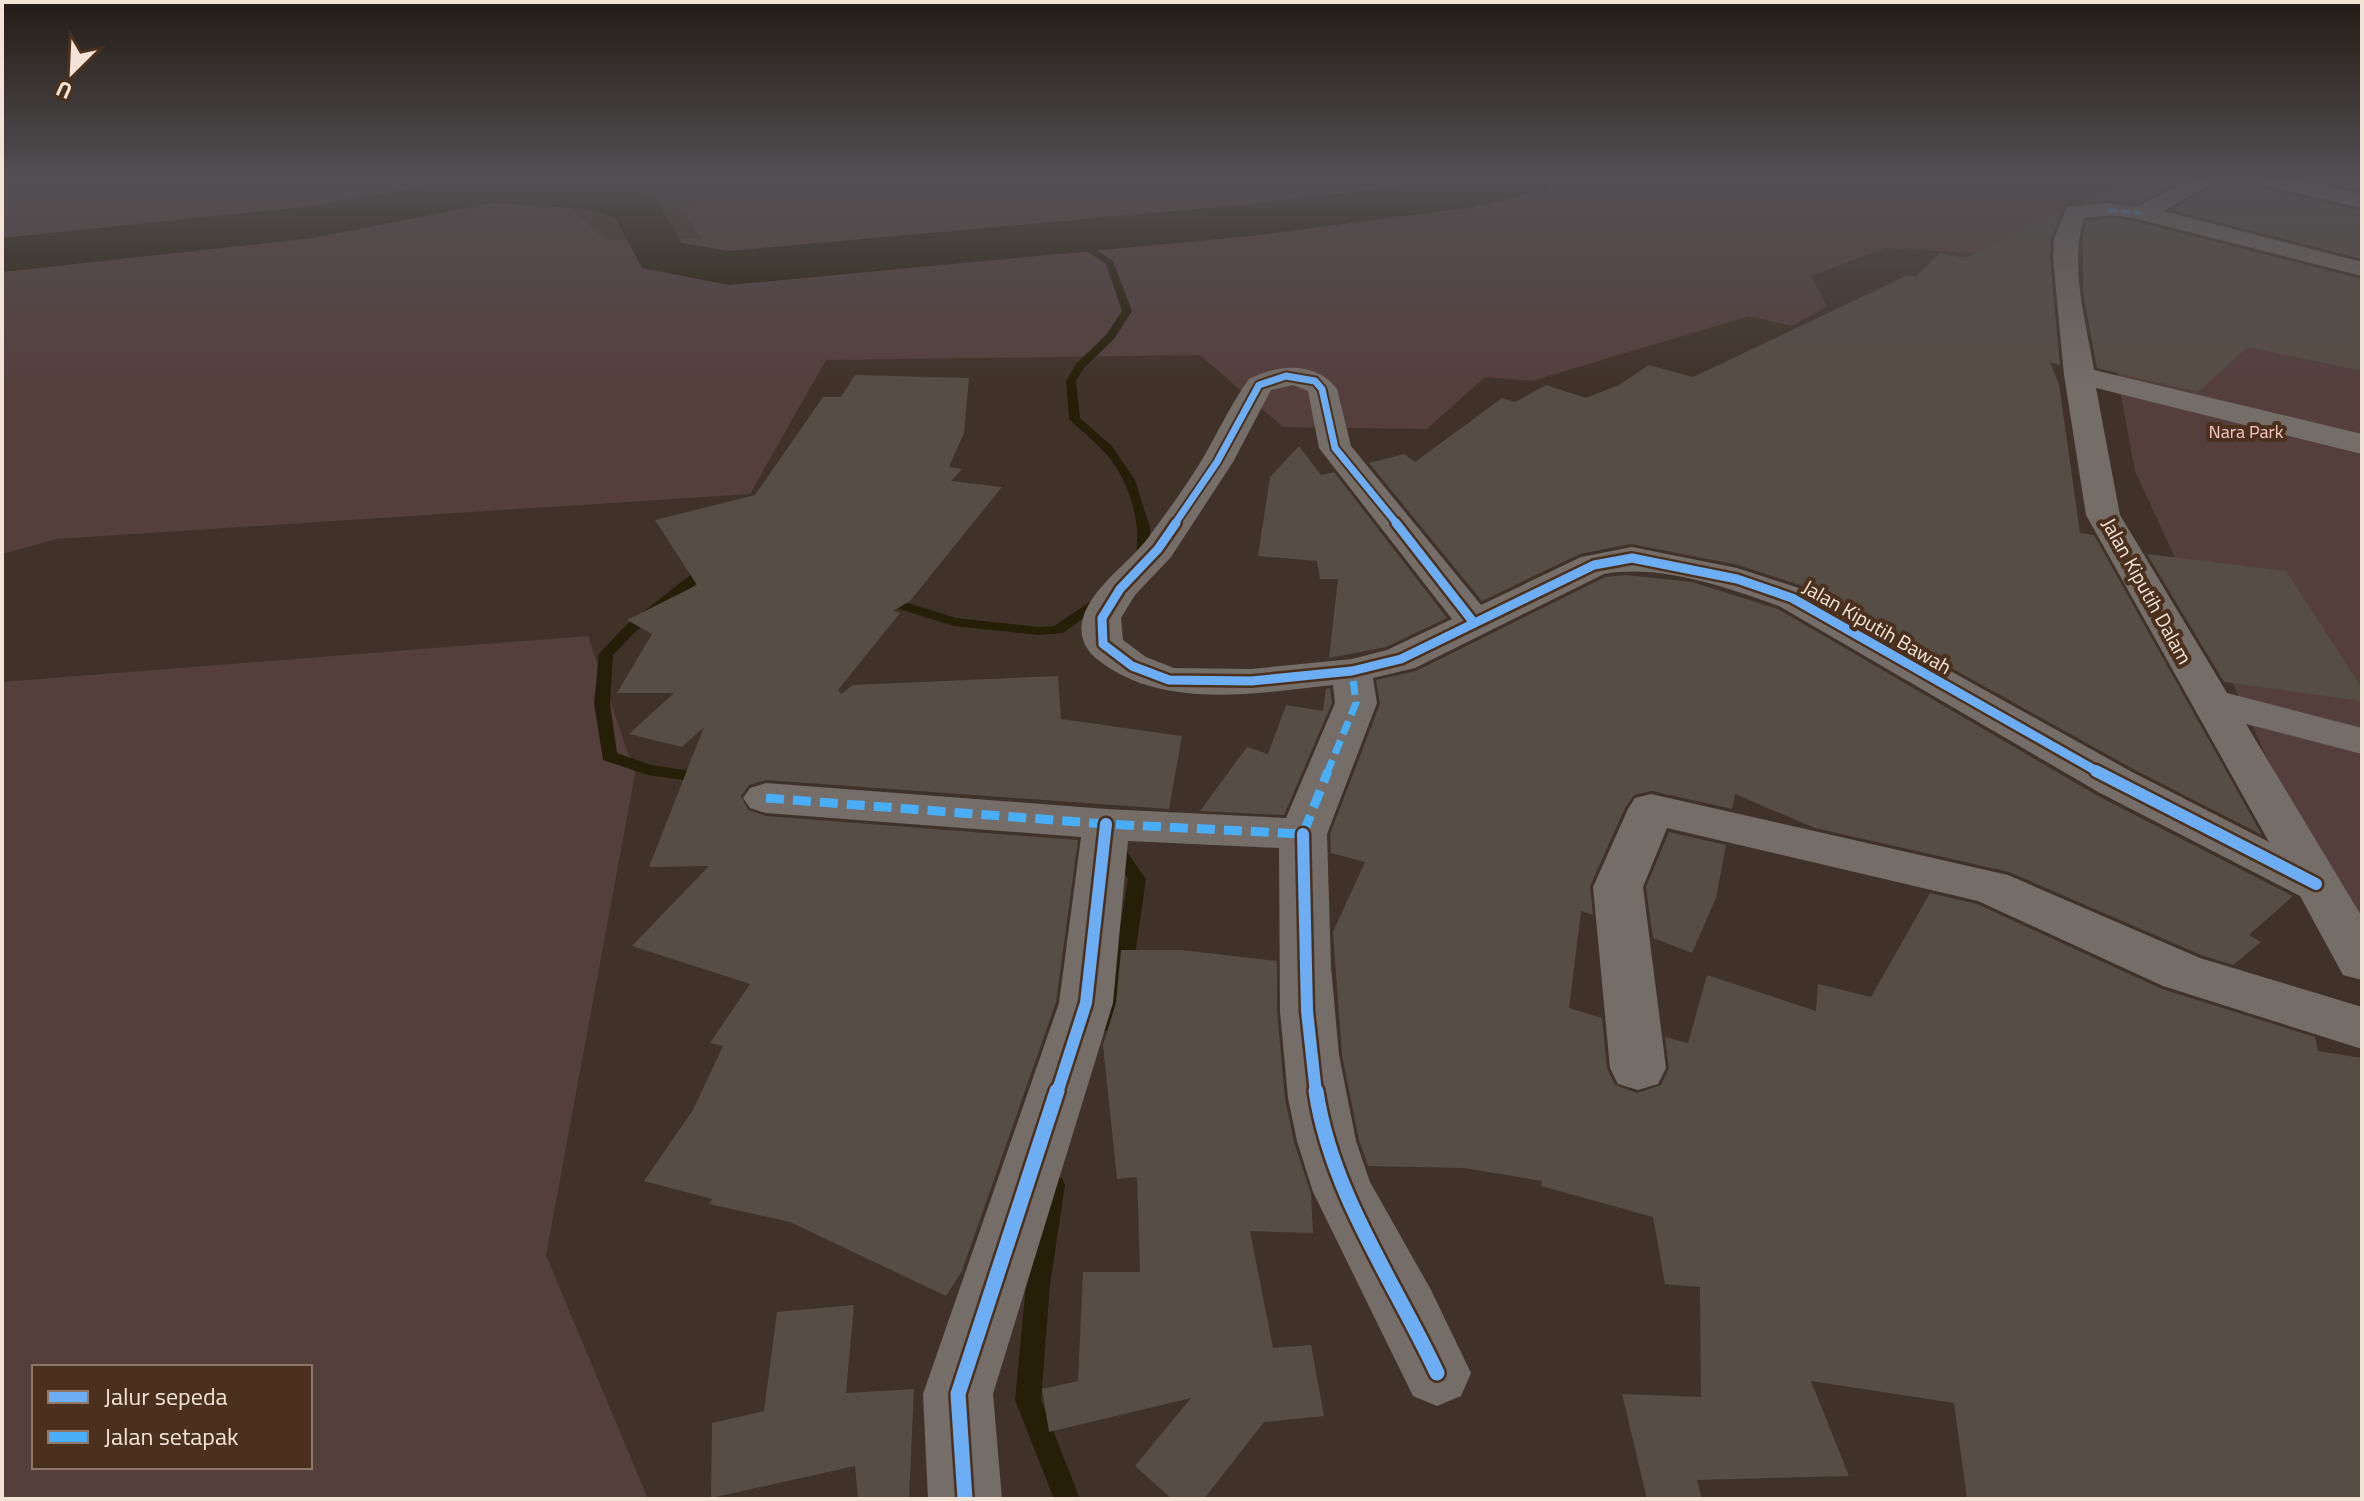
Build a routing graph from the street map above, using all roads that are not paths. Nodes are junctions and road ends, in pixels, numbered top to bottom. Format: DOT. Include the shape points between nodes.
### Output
graph roads {
  1 [pos="2066,249"];
  2 [pos="2280,249"];
  3 [pos="2362,269"];
  4 [pos="2079,375"];
  5 [pos="2362,444"];
  6 [pos="1474,623"];
  7 [pos="1352,671"];
  8 [pos="2209,701"];
  9 [pos="2362,741"];
  10 [pos="766,798"];
  11 [pos="1106,824"];
  12 [pos="1303,834"];
  13 [pos="2316,884"];
  14 [pos="2362,961"];
  15 [pos="2362,1028"];
  16 [pos="1638,1068"];
  17 [pos="1437,1373"];
  18 [pos="965,1499"];
  1 -- 4 [label="street, Jalan Kiputih Dalam"];
  2 -- 3 [label="street"];
  4 -- 5 [label="street"];
  4 -- 8 [label="street, Jalan Kiputih Dalam" via="2103,515"];
  6 -- 7 [label="street, Jalan Kiputih Bawah" via="1401,659"];
  6 -- 7 [label="street, Jalan Kiputih Bawah" via="1335,448 1322,389 1301,376 1269,379 1259,385 1217,462 1158,549 1120,589 1102,618 1103,644 1132,666 1169,680 1251,681"];
  6 -- 13 [label="street, Jalan Kiputih Bawah" via="1594,565 1632,558 1737,579 1792,598 2219,840"];
  7 -- 12 [label="street" via="1356,703"];
  8 -- 9 [label="street"];
  8 -- 13 [label="street, Jalan Kiputih Dalam"];
  10 -- 11 [label="street"];
  11 -- 12 [label="street"];
  11 -- 18 [label="street" via="1086,1003 958,1394"];
  12 -- 17 [label="street" via="1305,1016 1319,1111 1341,1184"];
  13 -- 14 [label="street, Jalan Kiputih Dalam"];
  15 -- 16 [label="street" via="2182,972 1991,887 1651,809 1618,887"];
}
